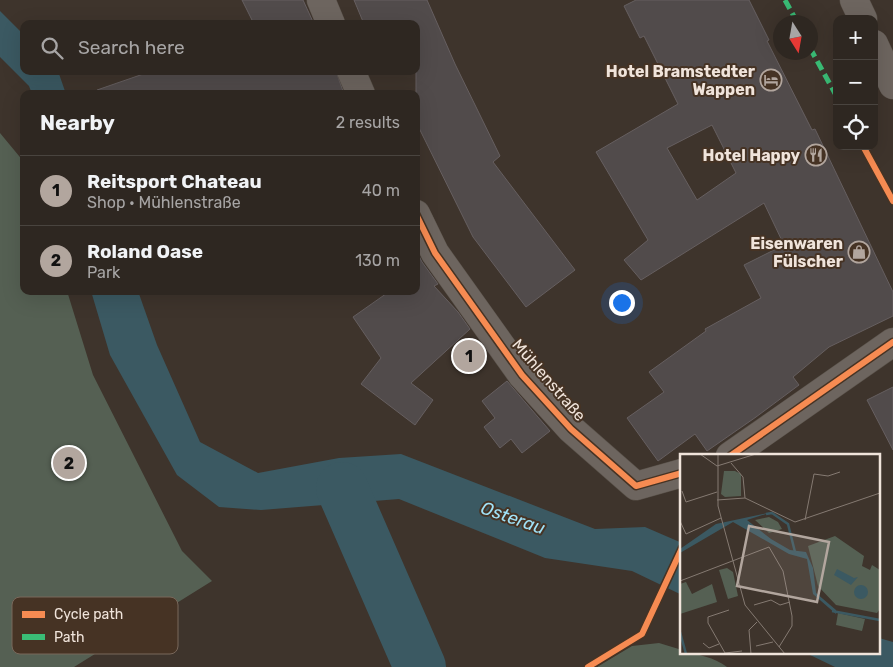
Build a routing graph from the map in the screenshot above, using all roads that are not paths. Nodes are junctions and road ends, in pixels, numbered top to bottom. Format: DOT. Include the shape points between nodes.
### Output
graph roads {
  1 [pos="321,0"];
  2 [pos="854,0"];
  3 [pos="861,15"];
  4 [pos="329,20"];
  5 [pos="878,53"];
  6 [pos="353,75"];
  7 [pos="893,85"];
  8 [pos="359,90"];
  9 [pos="420,223"];
  10 [pos="893,342"];
  11 [pos="733,454"];
  12 [pos="680,473"];
  1 -- 4 [label="street"];
  2 -- 3 [label="street"];
  5 -- 7 [label="street"];
  6 -- 8 [label="street"];
  9 -- 12 [label="street, Mühlenstraße" via="434,253 516,366 571,429 636,486"];
  10 -- 11 [label="street"];
}
